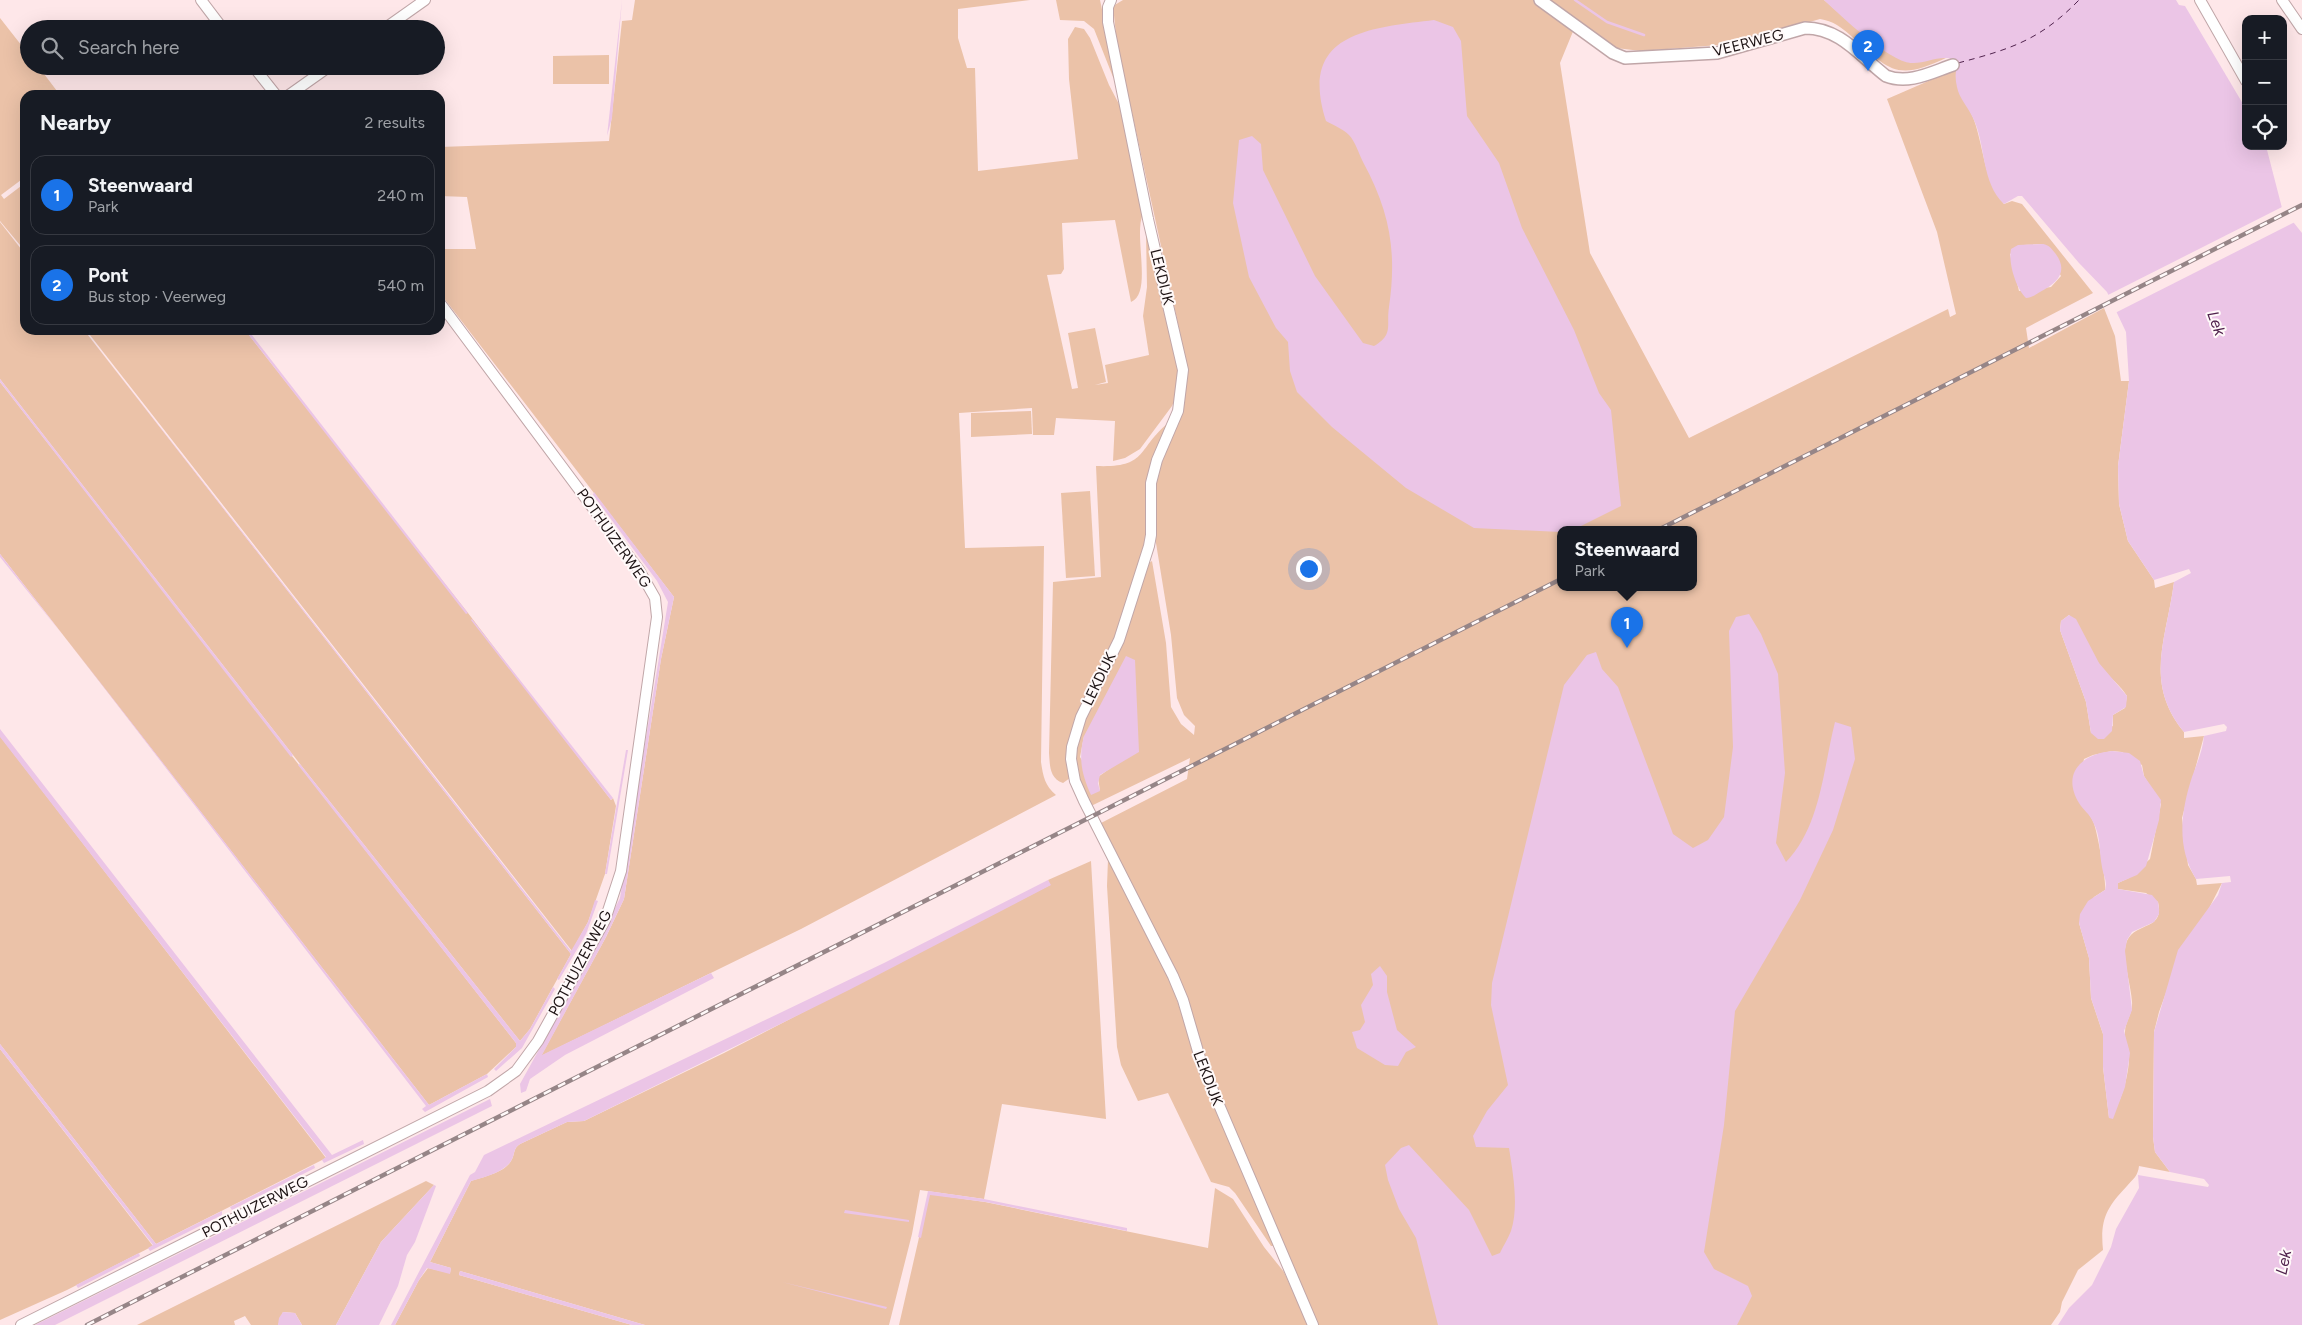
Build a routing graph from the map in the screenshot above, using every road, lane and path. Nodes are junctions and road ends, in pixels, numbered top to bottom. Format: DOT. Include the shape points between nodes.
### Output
graph roads {
  1 [pos="201,0"];
  2 [pos="425,0"];
  3 [pos="1111,0"];
  4 [pos="1540,0"];
  5 [pos="2200,0"];
  6 [pos="2282,0"];
  7 [pos="216,20"];
  8 [pos="397,20"];
  9 [pos="2302,29"];
  10 [pos="1953,65"];
  11 [pos="2242,74"];
  12 [pos="260,75"];
  13 [pos="317,75"];
  14 [pos="272,90"];
  15 [pos="296,90"];
  16 [pos="445,310"];
  17 [pos="21,1325"];
  18 [pos="1313,1325"];
  1 -- 7 [label="street"];
  2 -- 8 [label="street"];
  3 -- 18 [label="street, LEKDIJK" via="1108,13 1110,31 1148,219 1182,356 1183,384 1178,411 1150,483 1152,535 1149,546 1118,640 1078,725 1072,747 1072,771 1173,976 1202,1065"];
  4 -- 10 [label="street, VEERWEG" via="1613,53 1625,58 1717,53 1813,28 1832,32 1894,79 1911,79"];
  5 -- 11 [label="street"];
  6 -- 9 [label="street"];
  12 -- 14 [label="street"];
  13 -- 15 [label="street"];
  16 -- 17 [label="street, POTHUIZERWEG" via="639,570 655,598 657,617 621,871 605,920 538,1041 516,1071 488,1091"];
}
